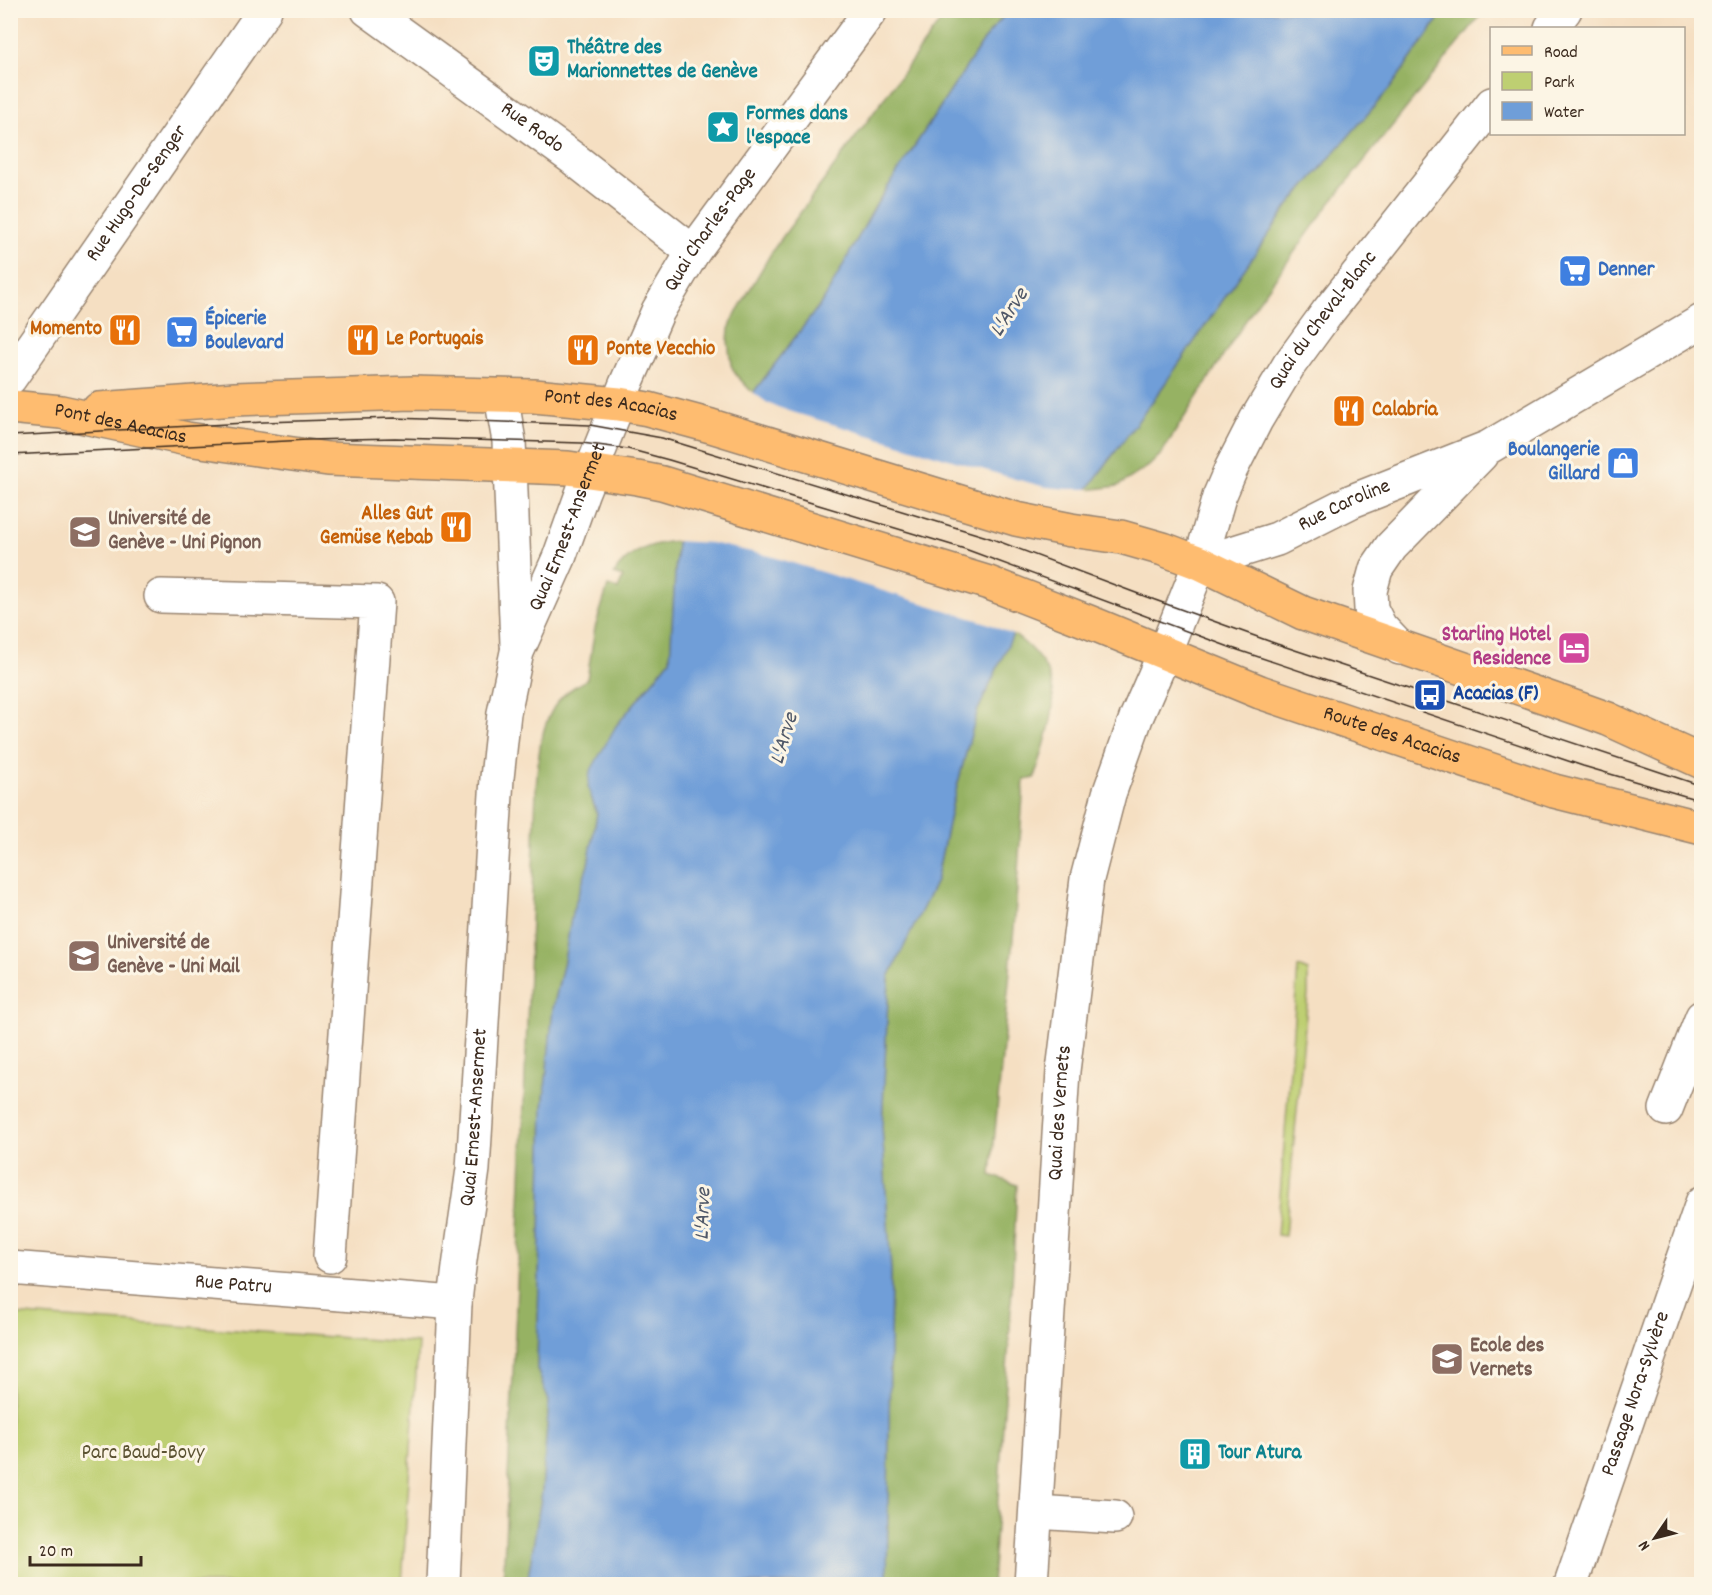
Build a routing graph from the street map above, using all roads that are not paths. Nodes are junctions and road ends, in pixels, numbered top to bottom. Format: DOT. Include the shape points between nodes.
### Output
graph roads {
  1 [pos="265,10"];
  2 [pos="368,10"];
  3 [pos="871,10"];
  4 [pos="1565,10"];
  5 [pos="1552,27"];
  6 [pos="1490,105"];
  7 [pos="693,252"];
  8 [pos="1701,321"];
  9 [pos="10,378"];
  10 [pos="501,396"];
  11 [pos="619,404"];
  12 [pos="10,407"];
  13 [pos="61,412"];
  14 [pos="1489,447"];
  15 [pos="510,465"];
  16 [pos="591,471"];
  17 [pos="1200,563"];
  18 [pos="161,596"];
  19 [pos="1089,622"];
  20 [pos="1400,648"];
  21 [pos="518,652"];
  22 [pos="1164,654"];
  23 [pos="1701,762"];
  24 [pos="1701,828"];
  25 [pos="1701,1017"];
  26 [pos="1666,1108"];
  27 [pos="1701,1203"];
  28 [pos="330,1256"];
  29 [pos="10,1268"];
  30 [pos="455,1303"];
  31 [pos="1036,1512"];
  32 [pos="1115,1517"];
  33 [pos="443,1584"];
  34 [pos="1031,1584"];
  35 [pos="1572,1584"];
  1 -- 9 [label="street, Rue Hugo-De-Senger"];
  2 -- 7 [label="street, Rue Rodo" via="574,159"];
  3 -- 7 [label="street, Quai Charles-Page"];
  4 -- 5 [label="street"];
  6 -- 17 [label="street, Quai du Cheval-Blanc" via="1289,365 1231,469"];
  7 -- 11 [label="street, Quai Charles-Page" via="658,311"];
  8 -- 14 [label="street, Rue Caroline"];
  10 -- 11 [label="main road, Pont des Acacias"];
  10 -- 13 [label="main road, Pont des Acacias" via="412,393 247,398"];
  10 -- 15 [label="street, Quai Ernest-Ansermet"];
  11 -- 16 [label="street, Quai Ernest-Ansermet"];
  11 -- 17 [label="main road, Pont des Acacias" via="711,426 1016,519 1121,537"];
  12 -- 13 [label="main road"];
  13 -- 15 [label="main road, Pont des Acacias" via="187,439 328,459"];
  14 -- 17 [label="street, Rue Caroline" via="1352,501 1277,539"];
  14 -- 20 [label="street, Rue Caroline" via="1391,547 1376,568 1370,591 1371,609 1380,627"];
  15 -- 16 [label="main road, Pont des Acacias"];
  15 -- 21 [label="street, Quai Ernest-Ansermet"];
  16 -- 19 [label="main road, Pont des Acacias" via="662,483 989,583"];
  16 -- 21 [label="street, Quai Ernest-Ansermet"];
  17 -- 20 [label="main road" via="1289,608"];
  17 -- 22 [label="street"];
  18 -- 28 [label="street" via="377,602"];
  19 -- 22 [label="main road, Route des Acacias"];
  20 -- 23 [label="main road" via="1608,719"];
  21 -- 30 [label="street, Quai Ernest-Ansermet" via="504,713 473,1169"];
  22 -- 24 [label="main road, Route des Acacias" via="1260,692 1554,791"];
  22 -- 31 [label="street, Quai des Vernets" via="1116,770 1087,879 1063,1071"];
  25 -- 26 [label="street"];
  27 -- 35 [label="street, Passage Nora-Sylvère"];
  29 -- 30 [label="street, Rue Patru"];
  30 -- 33 [label="street, Quai Ernest-Ansermet"];
  31 -- 32 [label="street"];
  31 -- 34 [label="street, Quai des Vernets"];
}
